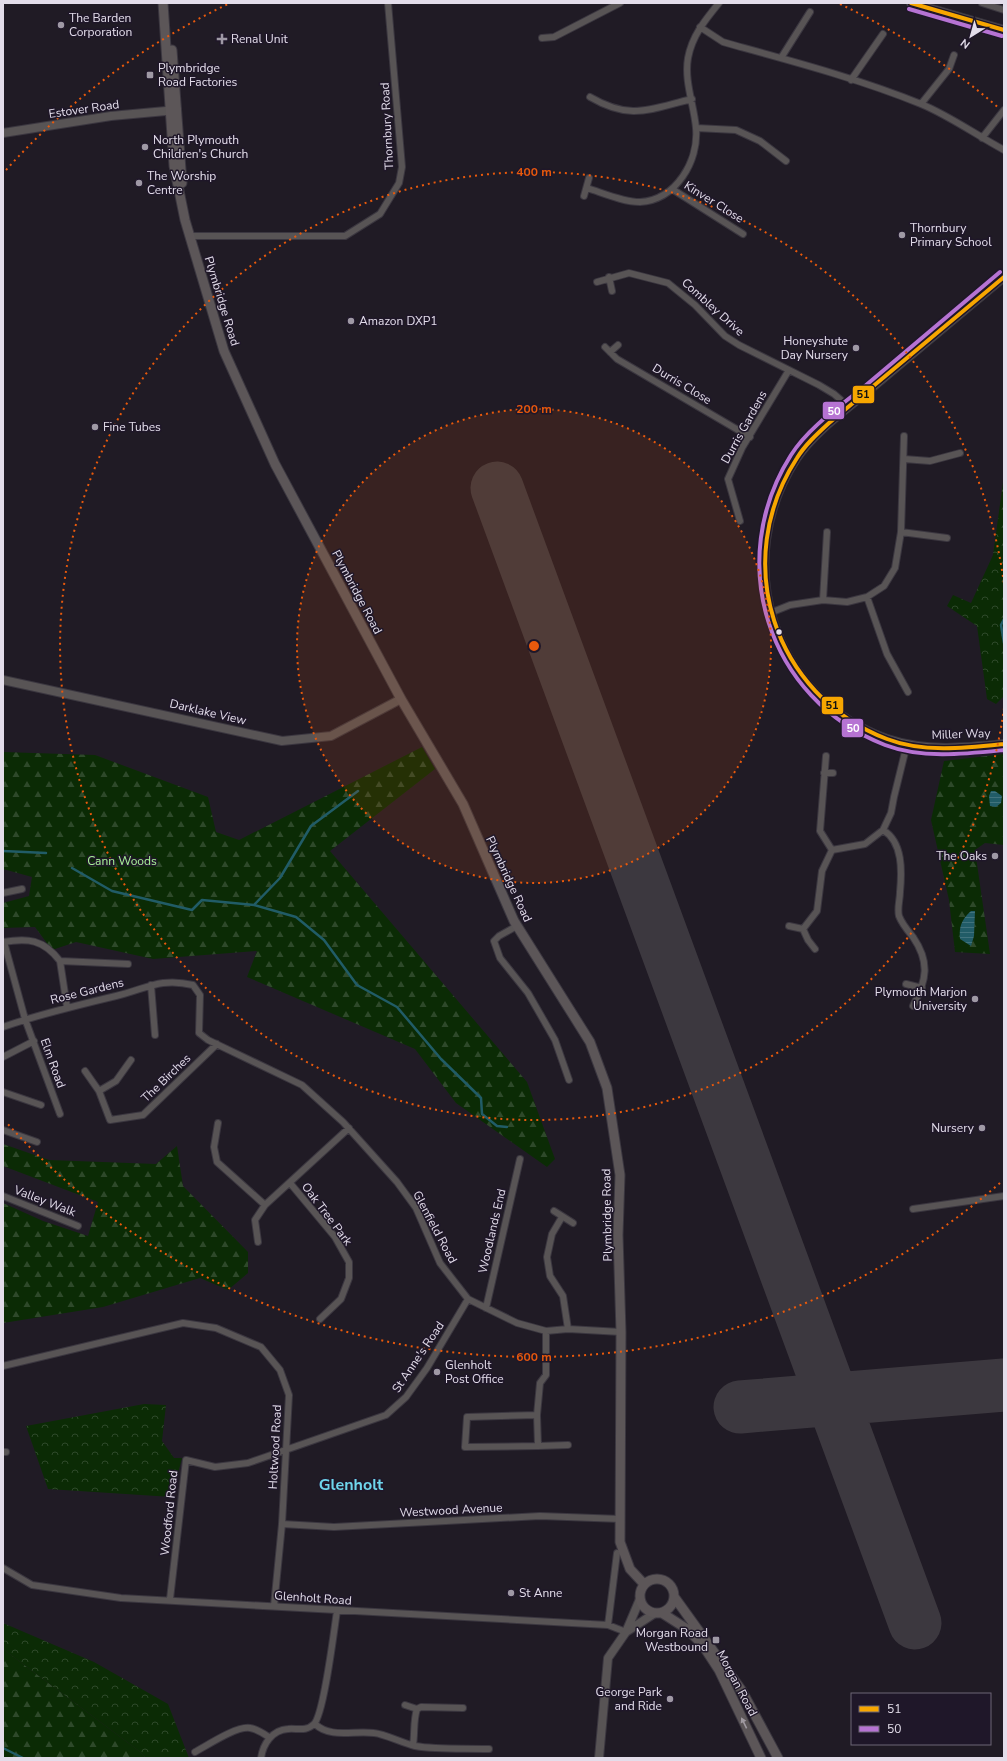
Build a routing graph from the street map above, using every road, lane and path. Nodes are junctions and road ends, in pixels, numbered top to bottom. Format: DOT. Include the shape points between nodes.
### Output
graph roads {
  1 [pos="163,3"];
  2 [pos="168,3"];
  3 [pos="388,3"];
  4 [pos="620,3"];
  5 [pos="719,3"];
  6 [pos="911,3"];
  7 [pos="982,3"];
  8 [pos="1004,10"];
  9 [pos="810,12"];
  10 [pos="700,27"];
  11 [pos="1004,30"];
  12 [pos="883,34"];
  13 [pos="542,38"];
  14 [pos="954,55"];
  15 [pos="781,58"];
  16 [pos="851,80"];
  17 [pos="590,97"];
  18 [pos="692,99"];
  19 [pos="921,104"];
  20 [pos="173,110"];
  21 [pos="1004,110"];
  22 [pos="696,128"];
  23 [pos="3,133"];
  24 [pos="982,138"];
  25 [pos="1004,150"];
  26 [pos="786,161"];
  27 [pos="589,178"];
  28 [pos="587,188"];
  29 [pos="672,189"];
  30 [pos="584,196"];
  31 [pos="743,234"];
  32 [pos="190,236"];
  33 [pos="609,277"];
  34 [pos="1003,280"];
  35 [pos="597,282"];
  36 [pos="612,291"];
  37 [pos="618,345"];
  38 [pos="605,347"];
  39 [pos="610,352"];
  40 [pos="789,370"];
  41 [pos="849,407"];
  42 [pos="904,436"];
  43 [pos="750,437"];
  44 [pos="960,453"];
  45 [pos="904,459"];
  46 [pos="740,520"];
  47 [pos="827,532"];
  48 [pos="901,532"];
  49 [pos="947,538"];
  50 [pos="867,598"];
  51 [pos="823,600"];
  52 [pos="770,613"];
  53 [pos="3,680"];
  54 [pos="908,692"];
  55 [pos="401,699"];
  56 [pos="907,744"];
  57 [pos="1004,744"];
  58 [pos="826,756"];
  59 [pos="824,773"];
  60 [pos="833,774"];
  61 [pos="883,830"];
  62 [pos="832,850"];
  63 [pos="22,889"];
  64 [pos="3,893"];
  65 [pos="517,926"];
  66 [pos="789,926"];
  67 [pos="803,929"];
  68 [pos="4,942"];
  69 [pos="814,949"];
  70 [pos="60,961"];
  71 [pos="128,964"];
  72 [pos="178,982"];
  73 [pos="906,984"];
  74 [pos="151,985"];
  75 [pos="922,988"];
  76 [pos="913,1006"];
  77 [pos="67,1007"];
  78 [pos="25,1019"];
  79 [pos="3,1027"];
  80 [pos="155,1035"];
  81 [pos="34,1041"];
  82 [pos="217,1044"];
  83 [pos="3,1057"];
  84 [pos="131,1060"];
  85 [pos="85,1071"];
  86 [pos="569,1080"];
  87 [pos="99,1091"];
  88 [pos="3,1092"];
  89 [pos="42,1105"];
  90 [pos="60,1114"];
  91 [pos="218,1123"];
  92 [pos="349,1128"];
  93 [pos="3,1130"];
  94 [pos="37,1142"];
  95 [pos="520,1159"];
  96 [pos="290,1183"];
  97 [pos="3,1196"];
  98 [pos="1004,1196"];
  99 [pos="265,1205"];
  100 [pos="913,1209"];
  101 [pos="554,1211"];
  102 [pos="562,1217"];
  103 [pos="573,1223"];
  104 [pos="78,1226"];
  105 [pos="258,1242"];
  106 [pos="468,1298"];
  107 [pos="486,1308"];
  108 [pos="320,1319"];
  109 [pos="568,1329"];
  110 [pos="546,1331"];
  111 [pos="621,1332"];
  112 [pos="3,1366"];
  113 [pos="537,1415"];
  114 [pos="568,1445"];
  115 [pos="538,1446"];
  116 [pos="286,1450"];
  117 [pos="621,1520"];
  118 [pos="282,1524"];
  119 [pos="617,1553"];
  120 [pos="3,1568"];
  121 [pos="644,1584"];
  122 [pos="675,1598"];
  123 [pos="170,1599"];
  124 [pos="640,1599"];
  125 [pos="274,1606"];
  126 [pos="337,1611"];
  127 [pos="658,1613"];
  128 [pos="608,1625"];
  129 [pos="626,1632"];
  130 [pos="405,1705"];
  131 [pos="463,1708"];
  132 [pos="417,1709"];
  133 [pos="315,1724"];
  134 [pos="761,1728"];
  135 [pos="270,1738"];
  136 [pos="413,1746"];
  137 [pos="489,1749"];
  138 [pos="195,1752"];
  139 [pos="261,1758"];
  140 [pos="599,1758"];
  141 [pos="761,1758"];
  142 [pos="774,1758"];
  143 [pos="778,1758"];
  1 -- 20 [label="main road, Plymbridge Road"];
  2 -- 20 [label="main road, Plymbridge Road"];
  3 -- 32 [label="street, Thornbury Road" via="402,167 399,183 380,214 345,236"];
  4 -- 13 [label="street" via="554,37"];
  5 -- 10 [label="street"];
  6 -- 11 [label="street"];
  7 -- 8 [label="street"];
  9 -- 15 [label="street"];
  10 -- 15 [label="street" via="723,42"];
  10 -- 18 [label="street" via="688,60 687,74"];
  12 -- 16 [label="street"];
  14 -- 19 [label="street" via="949,69"];
  15 -- 16 [label="street"];
  16 -- 19 [label="street"];
  17 -- 18 [label="street" via="619,111 630,112"];
  18 -- 22 [label="street"];
  19 -- 24 [label="street" via="955,120"];
  20 -- 23 [label="street, Estover Road" via="111,116"];
  20 -- 32 [label="main road, Plymbridge Road" via="174,166"];
  21 -- 24 [label="street"];
  22 -- 26 [label="street" via="736,130 760,141"];
  22 -- 29 [label="street" via="693,155 681,179"];
  24 -- 25 [label="street"];
  27 -- 28 [label="street"];
  28 -- 29 [label="street" via="638,202 657,198"];
  28 -- 30 [label="street"];
  29 -- 31 [label="street, Kinver Close"];
  32 -- 55 [label="main road, Plymbridge Road" via="224,350 269,451"];
  33 -- 35 [label="street, Combley Drive"];
  33 -- 36 [label="street"];
  33 -- 40 [label="street, Combley Drive" via="630,273 668,283 695,305 725,336"];
  34 -- 41 [label="street, Miller Way"];
  37 -- 39 [label="street"];
  38 -- 39 [label="street, Durris Close"];
  39 -- 43 [label="street, Durris Close"];
  40 -- 41 [label="street, Combley Drive" via="834,394"];
  40 -- 43 [label="street, Durris Gardens"];
  41 -- 52 [label="street, Miller Way" via="806,445 782,482 765,541 764,559"];
  42 -- 45 [label="street"];
  43 -- 46 [label="street, Durris Gardens" via="728,479"];
  44 -- 45 [label="street" via="930,461"];
  45 -- 48 [label="street"];
  47 -- 51 [label="street"];
  48 -- 49 [label="street"];
  48 -- 50 [label="street" via="894,568 884,586"];
  50 -- 51 [label="street" via="848,602"];
  50 -- 54 [label="street" via="887,654"];
  51 -- 52 [label="street" via="790,605"];
  52 -- 56 [label="street, Miller Way" via="790,660 816,694 852,722"];
  53 -- 55 [label="street, Darklake View" via="282,741 331,736"];
  55 -- 65 [label="main road, Plymbridge Road" via="463,804"];
  56 -- 57 [label="street, Miller Way" via="948,748"];
  56 -- 61 [label="street" via="891,813"];
  58 -- 59 [label="street"];
  59 -- 60 [label="street"];
  59 -- 62 [label="street" via="820,831"];
  61 -- 62 [label="street" via="865,844"];
  61 -- 75 [label="street" via="892,835 897,845 901,872 899,916 924,958"];
  62 -- 67 [label="street" via="822,871 817,911"];
  63 -- 64 [label="street"];
  65 -- 86 [label="street" via="494,941 500,958 528,993 555,1040"];
  65 -- 111 [label="main road, Plymbridge Road" via="590,1042 607,1088 620,1175 618,1235"];
  66 -- 67 [label="street"];
  67 -- 69 [label="street"];
  68 -- 70 [label="street" via="34,940"];
  68 -- 78 [label="street, Elm Road"];
  70 -- 71 [label="street"];
  70 -- 77 [label="street"];
  72 -- 74 [label="street, Rose Gardens"];
  72 -- 82 [label="street, Glenfield Road" via="193,985 200,995 199,1033"];
  73 -- 75 [label="street"];
  74 -- 77 [label="street, Rose Gardens"];
  74 -- 80 [label="street"];
  75 -- 76 [label="street"];
  77 -- 78 [label="street, Rose Gardens"];
  78 -- 79 [label="street, Rose Gardens"];
  78 -- 81 [label="street, Elm Road"];
  81 -- 83 [label="street"];
  81 -- 90 [label="street, Elm Road"];
  82 -- 87 [label="street, The Birches" via="143,1116 110,1120"];
  82 -- 92 [label="street, Glenfield Road" via="302,1086"];
  84 -- 87 [label="street" via="116,1081"];
  85 -- 87 [label="street, The Birches"];
  88 -- 89 [label="street"];
  91 -- 99 [label="street" via="214,1148 217,1162"];
  92 -- 96 [label="street, Oak Tree Park"];
  92 -- 106 [label="street, Glenfield Road" via="416,1208 440,1263"];
  93 -- 94 [label="street"];
  95 -- 107 [label="street, Woodlands End"];
  96 -- 99 [label="street, Oak Tree Park"];
  96 -- 108 [label="street, Oak Tree Park" via="335,1237 349,1262 349,1278 341,1299"];
  97 -- 104 [label="street, Valley Walk"];
  98 -- 100 [label="street"];
  99 -- 105 [label="street, Oak Tree Park" via="255,1220"];
  101 -- 102 [label="street"];
  102 -- 103 [label="street"];
  102 -- 109 [label="street" via="552,1234 547,1257 550,1276 563,1296"];
  106 -- 107 [label="street, Glenfield Road"];
  106 -- 116 [label="street, St Anne's Road" via="427,1368 406,1397 386,1415"];
  107 -- 110 [label="street, Glenfield Road" via="517,1323"];
  109 -- 110 [label="street, Glenfield Road"];
  109 -- 111 [label="street, Glenfield Road"];
  110 -- 113 [label="street" via="546,1375 540,1383"];
  111 -- 117 [label="main road, Plymbridge Road"];
  112 -- 116 [label="street, Holtwood Road" via="183,1324 216,1328 261,1347 280,1370 288,1395"];
  113 -- 115 [label="street"];
  113 -- 115 [label="street" via="467,1417 465,1447"];
  114 -- 115 [label="street"];
  116 -- 118 [label="street, Holtwood Road"];
  116 -- 123 [label="street, Woodford Road" via="248,1463 215,1467 186,1460"];
  117 -- 118 [label="street, Westwood Avenue" via="540,1516 334,1527"];
  117 -- 121 [label="main road, Plymbridge Road" via="620,1542 630,1569"];
  118 -- 125 [label="street, Holtwood Road"];
  119 -- 128 [label="street"];
  120 -- 123 [label="street, Glenholt Road" via="32,1585 121,1598"];
  121 -- 122 [label="main road" via="654,1578 667,1581 672,1586"];
  121 -- 124 [label="main road" via="640,1590"];
  122 -- 127 [label="main road" via="672,1606"];
  122 -- 134 [label="main road, Morgan Road" via="742,1691"];
  123 -- 125 [label="street, Glenholt Road"];
  124 -- 127 [label="main road" via="648,1611"];
  124 -- 129 [label="street"];
  125 -- 126 [label="street, Glenholt Road"];
  126 -- 128 [label="street, Glenholt Road"];
  126 -- 133 [label="street" via="325,1690"];
  127 -- 129 [label="street"];
  141 -- 127 [label="main road, Morgan Road, one-way" via="718,1670 702,1644 687,1629"];
  128 -- 129 [label="street, Glenholt Road"];
  129 -- 140 [label="street" via="608,1658"];
  130 -- 132 [label="street"];
  131 -- 132 [label="street"];
  132 -- 136 [label="street"];
  133 -- 135 [label="street" via="308,1728 283,1730"];
  133 -- 136 [label="street" via="321,1730 333,1733 375,1732"];
  134 -- 142 [label="main road, Morgan Road"];
  134 -- 143 [label="main road, Morgan Road"];
  135 -- 138 [label="street" via="249,1728 239,1729"];
  135 -- 139 [label="street" via="266,1742"];
  136 -- 137 [label="street"];
}
